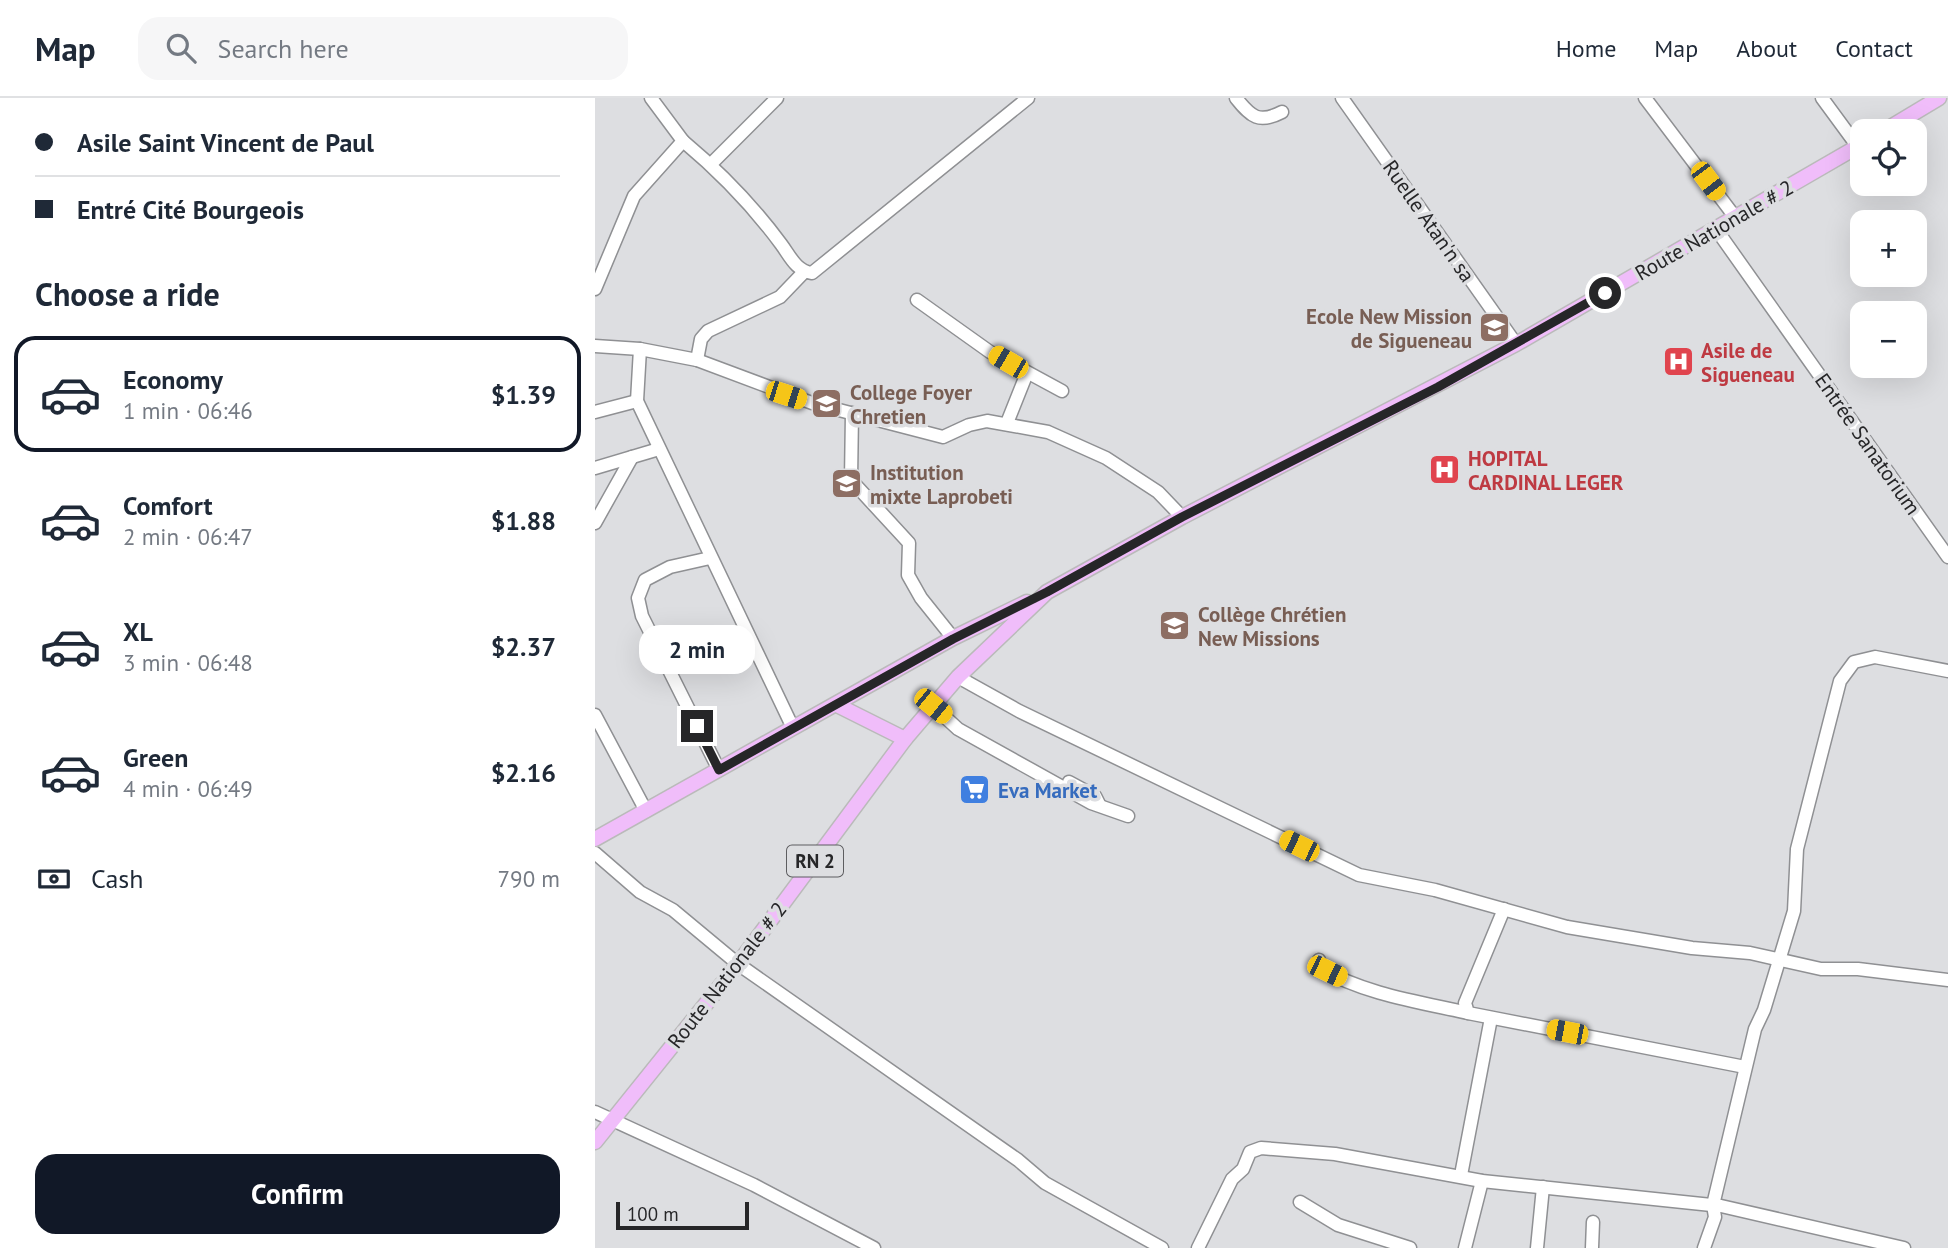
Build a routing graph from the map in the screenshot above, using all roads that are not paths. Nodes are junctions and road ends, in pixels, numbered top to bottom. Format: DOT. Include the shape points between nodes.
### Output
graph roads {
  1 [pos="651,98"];
  2 [pos="777,98"];
  3 [pos="1028,98"];
  4 [pos="1236,98"];
  5 [pos="1342,98"];
  6 [pos="1645,98"];
  7 [pos="1822,98"];
  8 [pos="1939,98"];
  9 [pos="1282,113"];
  10 [pos="1904,119"];
  11 [pos="1850,133"];
  12 [pos="684,141"];
  13 [pos="1850,152"];
  14 [pos="711,164"];
  15 [pos="1735,217"];
  16 [pos="1716,229"];
  17 [pos="804,272"];
  18 [pos="595,289"];
  19 [pos="917,300"];
  20 [pos="1516,344"];
  21 [pos="595,346"];
  22 [pos="640,349"];
  23 [pos="697,360"];
  24 [pos="1027,373"];
  25 [pos="1062,391"];
  26 [pos="636,401"];
  27 [pos="595,412"];
  28 [pos="852,413"];
  29 [pos="1007,423"];
  30 [pos="659,449"];
  31 [pos="632,457"];
  32 [pos="595,468"];
  33 [pos="1182,517"];
  34 [pos="595,523"];
  35 [pos="1948,557"];
  36 [pos="710,558"];
  37 [pos="1047,592"];
  38 [pos="953,639"];
  39 [pos="1948,670"];
  40 [pos="958,677"];
  41 [pos="837,705"];
  42 [pos="933,706"];
  43 [pos="595,715"];
  44 [pos="793,728"];
  45 [pos="905,739"];
  46 [pos="719,770"];
  47 [pos="646,811"];
  48 [pos="1128,816"];
  49 [pos="595,839"];
  50 [pos="595,853"];
  51 [pos="1504,909"];
  52 [pos="1319,960"];
  53 [pos="1779,960"];
  54 [pos="738,964"];
  55 [pos="1948,980"];
  56 [pos="1468,1013"];
  57 [pos="1491,1017"];
  58 [pos="1745,1067"];
  59 [pos="595,1112"];
  60 [pos="614,1121"];
  61 [pos="595,1142"];
  62 [pos="1461,1175"];
  63 [pos="1482,1181"];
  64 [pos="1543,1187"];
  65 [pos="1300,1202"];
  66 [pos="1713,1205"];
  67 [pos="1593,1222"];
  68 [pos="874,1248"];
  69 [pos="1162,1248"];
  70 [pos="1198,1248"];
  71 [pos="1410,1248"];
  72 [pos="1465,1248"];
  73 [pos="1537,1248"];
  74 [pos="1591,1248"];
  75 [pos="1704,1248"];
  76 [pos="1904,1248"];
  1 -- 12 [label="street"];
  2 -- 14 [label="street"];
  3 -- 17 [label="street" via="820,268"];
  4 -- 9 [label="street" via="1254,118 1267,120"];
  5 -- 20 [label="street, Ruelle Atan'n sa"];
  6 -- 15 [label="street"];
  7 -- 11 [label="street"];
  8 -- 10 [label="main road"];
  12 -- 14 [label="street"];
  12 -- 18 [label="street" via="634,196"];
  13 -- 15 [label="main road, Route Nationale # 2 / RN 2"];
  14 -- 17 [label="street"];
  15 -- 16 [label="main road, Route Nationale # 2 / RN 2"];
  16 -- 20 [label="main road, Route Nationale # 2 / RN 2"];
  16 -- 35 [label="street, Entrée Sanatorium"];
  17 -- 23 [label="street" via="780,296 708,331 701,339"];
  19 -- 24 [label="street" via="942,321"];
  20 -- 33 [label="main road, Route Nationale # 2 / RN 2"];
  21 -- 22 [label="street"];
  22 -- 23 [label="street"];
  22 -- 26 [label="street"];
  23 -- 28 [label="street" via="760,386"];
  24 -- 25 [label="street"];
  24 -- 29 [label="street"];
  26 -- 27 [label="street"];
  26 -- 30 [label="street"];
  28 -- 29 [label="street" via="943,437 987,421"];
  28 -- 38 [label="street" via="851,480 908,543 908,575"];
  29 -- 33 [label="street" via="1048,432 1106,458 1158,492"];
  30 -- 31 [label="street"];
  30 -- 36 [label="street"];
  31 -- 32 [label="street"];
  31 -- 34 [label="street"];
  33 -- 37 [label="main road, Route Nationale # 2 / RN 2"];
  36 -- 44 [label="street"];
  36 -- 46 [label="street" via="670,567 645,580 638,598 642,616"];
  37 -- 38 [label="main road"];
  37 -- 40 [label="main road, Route Nationale # 2 / RN 2"];
  38 -- 41 [label="main road"];
  39 -- 53 [label="street" via="1875,657 1862,658 1847,670 1797,849 1794,911"];
  40 -- 42 [label="main road, Route Nationale # 2 / RN 2"];
  40 -- 51 [label="street" via="1359,875"];
  41 -- 44 [label="main road"];
  41 -- 45 [label="main road"];
  42 -- 45 [label="main road, Route Nationale # 2 / RN 2"];
  42 -- 48 [label="street" via="953,722"];
  43 -- 47 [label="street"];
  44 -- 46 [label="main road"];
  45 -- 54 [label="main road, Route Nationale # 2 / RN 2"];
  46 -- 47 [label="main road"];
  47 -- 49 [label="main road"];
  50 -- 54 [label="street"];
  51 -- 53 [label="street" via="1566,927"];
  51 -- 56 [label="street" via="1465,1003"];
  52 -- 56 [label="street" via="1320,968 1345,980"];
  53 -- 55 [label="street" via="1821,969"];
  53 -- 58 [label="street"];
  54 -- 60 [label="main road, Route Nationale # 2 / RN 2"];
  54 -- 69 [label="street" via="1019,1160 1045,1183"];
  56 -- 57 [label="street"];
  57 -- 58 [label="street"];
  57 -- 62 [label="street"];
  58 -- 66 [label="street"];
  59 -- 60 [label="street"];
  60 -- 61 [label="main road, Route Nationale # 2 / RN 2"];
  60 -- 68 [label="street" via="754,1185"];
  62 -- 63 [label="street"];
  62 -- 70 [label="street" via="1335,1154 1254,1150 1232,1179"];
  63 -- 64 [label="street"];
  63 -- 72 [label="street"];
  64 -- 66 [label="street"];
  64 -- 73 [label="street"];
  65 -- 71 [label="street" via="1338,1225"];
  66 -- 75 [label="street" via="1716,1217"];
  66 -- 76 [label="street"];
  67 -- 74 [label="street"];
}
